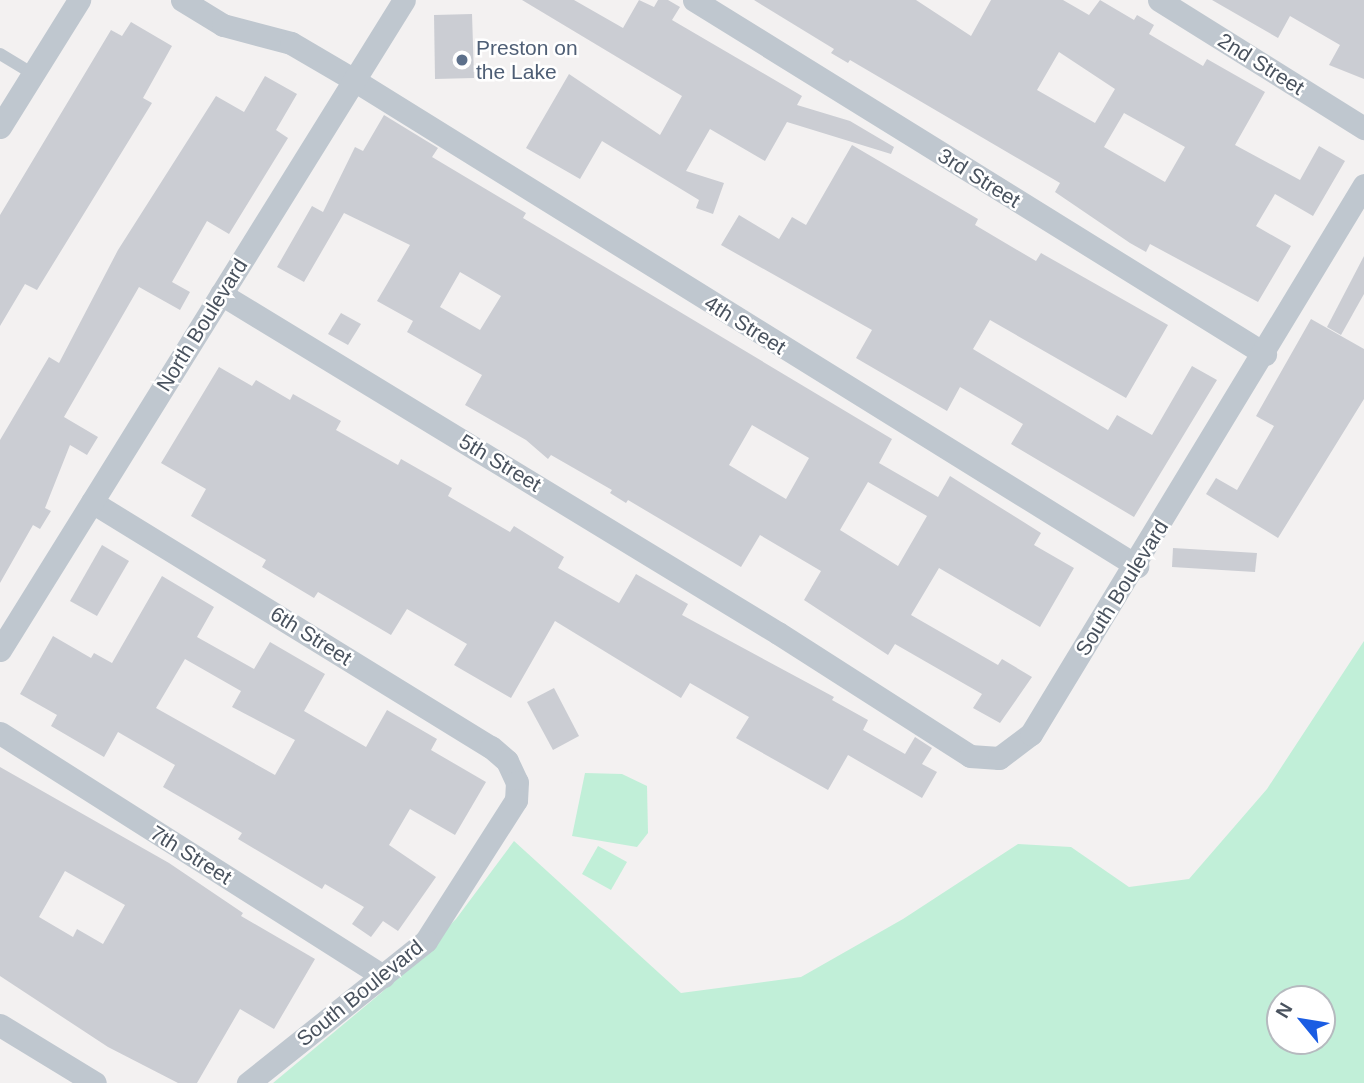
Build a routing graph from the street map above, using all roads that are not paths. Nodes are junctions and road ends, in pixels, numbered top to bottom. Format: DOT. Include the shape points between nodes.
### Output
graph roads {
  1 [pos="79,0"];
  2 [pos="182,0"];
  3 [pos="404,0"];
  4 [pos="694,0"];
  5 [pos="1159,0"];
  6 [pos="0,54"];
  7 [pos="33,74"];
  8 [pos="354,80"];
  9 [pos="0,127"];
  10 [pos="1364,128"];
  11 [pos="1364,186"];
  12 [pos="221,294"];
  13 [pos="1265,354"];
  14 [pos="92,502"];
  15 [pos="1137,566"];
  16 [pos="778,633"];
  17 [pos="0,650"];
  18 [pos="0,733"];
  19 [pos="517,782"];
  20 [pos="383,976"];
  21 [pos="0,1025"];
  22 [pos="94,1083"];
  23 [pos="248,1083"];
  1 -- 7 [label="street"];
  2 -- 8 [label="street, 4th Street" via="223,25 291,43"];
  3 -- 8 [label="street, North Boulevard"];
  4 -- 13 [label="street, 3rd Street"];
  5 -- 10 [label="street, 2nd Street"];
  6 -- 7 [label="lane"];
  7 -- 9 [label="street"];
  8 -- 12 [label="street, North Boulevard"];
  8 -- 15 [label="street, 4th Street"];
  11 -- 13 [label="street, South Boulevard"];
  12 -- 14 [label="street, North Boulevard"];
  12 -- 16 [label="street, 5th Street"];
  13 -- 15 [label="street, South Boulevard"];
  14 -- 17 [label="street, North Boulevard"];
  14 -- 19 [label="street, 6th Street" via="491,747 507,761"];
  15 -- 16 [label="street, South Boulevard" via="1031,734 999,758 970,756"];
  18 -- 20 [label="street, 7th Street"];
  19 -- 20 [label="street, South Boulevard" via="516,800 426,941"];
  20 -- 23 [label="street, South Boulevard"];
  21 -- 22 [label="street"];
}
